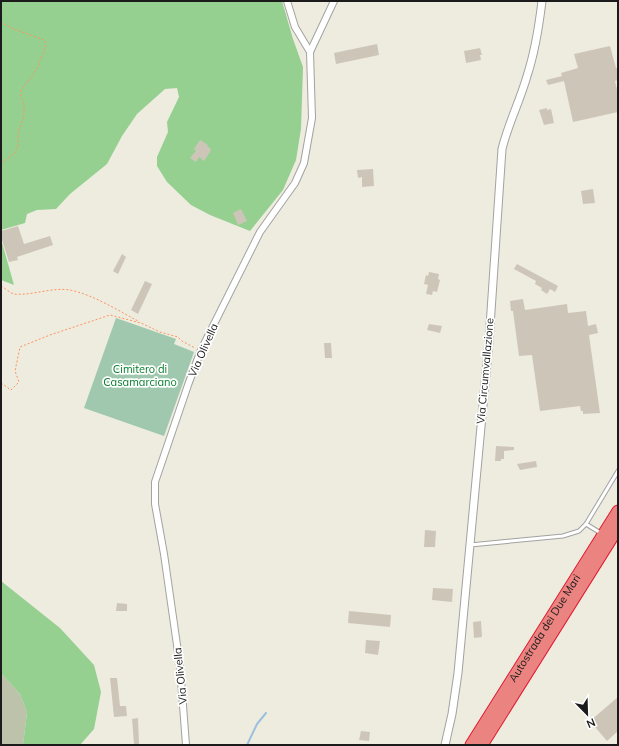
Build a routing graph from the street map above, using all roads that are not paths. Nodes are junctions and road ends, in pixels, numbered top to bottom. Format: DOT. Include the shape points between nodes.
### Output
graph roads {
  1 [pos="287,1"];
  2 [pos="334,1"];
  3 [pos="542,1"];
  4 [pos="310,52"];
  5 [pos="618,472"];
  6 [pos="618,511"];
  7 [pos="586,524"];
  8 [pos="618,528"];
  9 [pos="600,532"];
  10 [pos="470,545"];
  11 [pos="186,745"];
  12 [pos="445,745"];
  13 [pos="471,745"];
  14 [pos="482,745"];
  1 -- 4 [label="street" via="294,27"];
  2 -- 4 [label="street, Via Olivella"];
  3 -- 10 [label="street, Via Circumvallazione" via="528,76 502,149 489,341"];
  4 -- 11 [label="street, Via Olivella" via="312,118 304,163 295,184 260,232 201,350 155,482 155,504 180,666"];
  5 -- 7 [label="lane"];
  6 -- 13 [label="highway, Autostrada dei Due Mari"];
  7 -- 9 [label="lane"];
  7 -- 10 [label="lane" via="579,531 563,536"];
  8 -- 14 [label="highway, Autostrada dei Due Mari"];
  10 -- 12 [label="street, Via Circumvallazione" via="458,673"];
}
